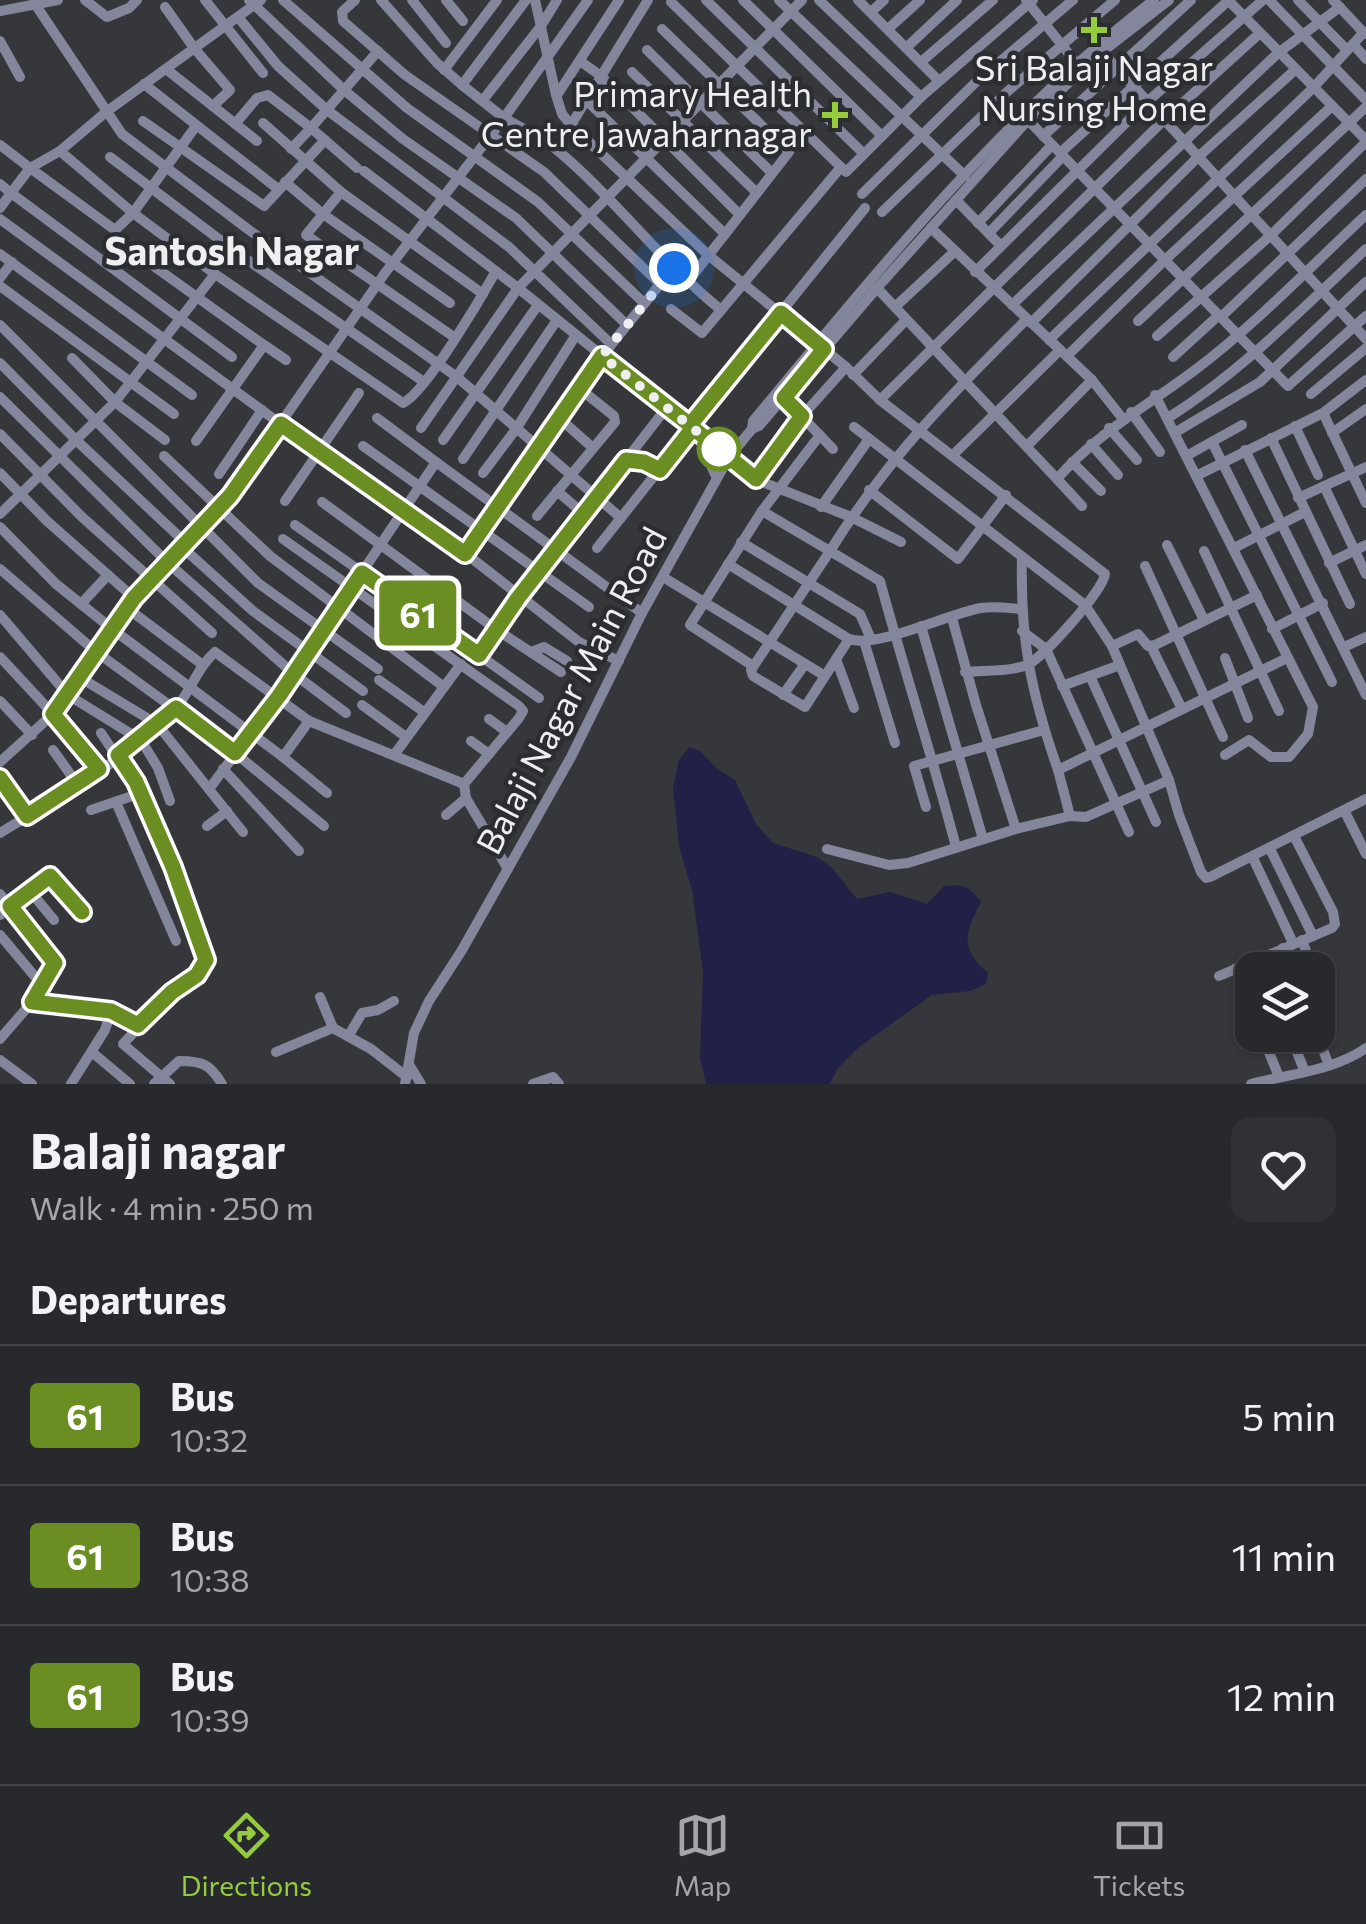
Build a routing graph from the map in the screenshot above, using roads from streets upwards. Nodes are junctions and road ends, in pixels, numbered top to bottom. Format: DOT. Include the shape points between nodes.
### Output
graph roads {
  1 [pos="58,0"];
  2 [pos="85,0"];
  3 [pos="136,0"];
  4 [pos="205,0"];
  5 [pos="283,0"];
  6 [pos="381,0"];
  7 [pos="412,0"];
  8 [pos="446,0"];
  9 [pos="498,0"];
  10 [pos="526,0"];
  11 [pos="535,0"];
  12 [pos="558,0"];
  13 [pos="588,0"];
  14 [pos="620,0"];
  15 [pos="633,0"];
  16 [pos="706,0"];
  17 [pos="743,0"];
  18 [pos="780,0"];
  19 [pos="802,0"];
  20 [pos="819,0"];
  21 [pos="858,0"];
  22 [pos="884,0"];
  23 [pos="920,0"];
  24 [pos="957,0"];
  25 [pos="993,0"];
  26 [pos="1073,0"];
  27 [pos="1118,0"];
  28 [pos="1154,0"];
  29 [pos="1169,0"];
  30 [pos="1191,0"];
  31 [pos="1228,0"];
  32 [pos="1266,0"];
  33 [pos="1298,0"];
  34 [pos="1030,1"];
  35 [pos="255,2"];
  36 [pos="671,2"];
  37 [pos="346,3"];
  38 [pos="1336,3"];
  39 [pos="34,4"];
  40 [pos="646,4"];
  41 [pos="165,7"];
  42 [pos="792,10"];
  43 [pos="0,11"];
  44 [pos="871,12"];
  45 [pos="1133,16"];
  46 [pos="1243,16"];
  47 [pos="238,17"];
  48 [pos="463,21"];
  49 [pos="1046,22"];
  50 [pos="1320,22"];
  51 [pos="541,26"];
  52 [pos="224,27"];
  53 [pos="662,29"];
  54 [pos="773,29"];
  55 [pos="888,29"];
  56 [pos="1260,34"];
  57 [pos="1365,34"];
  58 [pos="1304,36"];
  59 [pos="0,42"];
  60 [pos="446,43"];
  61 [pos="1062,44"];
  62 [pos="907,47"];
  63 [pos="1350,47"];
  64 [pos="194,48"];
  65 [pos="755,48"];
  66 [pos="647,50"];
  67 [pos="378,51"];
  68 [pos="1102,52"];
  69 [pos="1278,53"];
  70 [pos="550,57"];
  71 [pos="1366,59"];
  72 [pos="580,61"];
  73 [pos="921,62"];
  74 [pos="1077,64"];
  75 [pos="737,66"];
  76 [pos="1333,66"];
  77 [pos="1116,68"];
  78 [pos="166,69"];
  79 [pos="360,70"];
  80 [pos="444,70"];
  81 [pos="1295,70"];
  82 [pos="632,72"];
  83 [pos="263,74"];
  84 [pos="601,76"];
  85 [pos="20,77"];
  86 [pos="939,80"];
  87 [pos="144,84"];
  88 [pos="719,84"];
  89 [pos="462,85"];
  90 [pos="1133,86"];
  91 [pos="1313,88"];
  92 [pos="344,90"];
  93 [pos="556,95"];
  94 [pos="921,97"];
  95 [pos="483,100"];
  96 [pos="587,101"];
  97 [pos="702,102"];
  98 [pos="1147,102"];
  99 [pos="1366,104"];
  100 [pos="213,106"];
  101 [pos="1330,107"];
  102 [pos="327,110"];
  103 [pos="106,112"];
  104 [pos="902,116"];
  105 [pos="1025,117"];
  106 [pos="504,118"];
  107 [pos="1164,120"];
  108 [pos="683,121"];
  109 [pos="144,122"];
  110 [pos="234,124"];
  111 [pos="263,124"];
  112 [pos="571,125"];
  113 [pos="1349,125"];
  114 [pos="196,126"];
  115 [pos="311,128"];
  116 [pos="922,135"];
  117 [pos="491,136"];
  118 [pos="882,136"];
  119 [pos="1043,136"];
  120 [pos="325,140"];
  121 [pos="664,140"];
  122 [pos="258,141"];
  123 [pos="1183,141"];
  124 [pos="1366,141"];
  125 [pos="0,145"];
  126 [pos="180,148"];
  127 [pos="291,148"];
  128 [pos="60,151"];
  129 [pos="1058,152"];
  130 [pos="940,153"];
  131 [pos="864,154"];
  132 [pos="110,157"];
  133 [pos="1198,157"];
  134 [pos="475,158"];
  135 [pos="647,158"];
  136 [pos="304,161"];
  137 [pos="167,167"];
  138 [pos="841,167"];
  139 [pos="30,168"];
  140 [pos="1076,169"];
  141 [pos="772,173"];
  142 [pos="965,176"];
  143 [pos="628,178"];
  144 [pos="1218,178"];
  145 [pos="458,179"];
  146 [pos="1366,179"];
  147 [pos="0,184"];
  148 [pos="281,185"];
  149 [pos="150,189"];
  150 [pos="1095,189"];
  151 [pos="341,192"];
  152 [pos="756,192"];
  153 [pos="12,193"];
  154 [pos="862,194"];
  155 [pos="1235,196"];
  156 [pos="444,198"];
  157 [pos="608,198"];
  158 [pos="956,200"];
  159 [pos="1113,206"];
  160 [pos="0,208"];
  161 [pos="865,208"];
  162 [pos="882,212"];
  163 [pos="133,213"];
  164 [pos="323,214"];
  165 [pos="739,214"];
  166 [pos="1252,214"];
  167 [pos="1366,214"];
  168 [pos="590,215"];
  169 [pos="428,218"];
  170 [pos="0,219"];
  171 [pos="978,223"];
  172 [pos="1131,223"];
  173 [pos="931,228"];
  174 [pos="724,233"];
  175 [pos="989,233"];
  176 [pos="572,234"];
  177 [pos="1271,235"];
  178 [pos="410,241"];
  179 [pos="1149,241"];
  180 [pos="1002,246"];
  181 [pos="1366,249"];
  182 [pos="134,252"];
  183 [pos="954,252"];
  184 [pos="1289,252"];
  185 [pos="554,253"];
  186 [pos="0,254"];
  187 [pos="708,254"];
  188 [pos="1166,259"];
  189 [pos="12,262"];
  190 [pos="394,262"];
  191 [pos="674,268"];
  192 [pos="496,271"];
  193 [pos="1306,271"];
  194 [pos="535,272"];
  195 [pos="975,272"];
  196 [pos="215,274"];
  197 [pos="1185,278"];
  198 [pos="0,282"];
  199 [pos="1366,282"];
  200 [pos="687,283"];
  201 [pos="744,283"];
  202 [pos="660,284"];
  203 [pos="377,286"];
  204 [pos="993,287"];
  205 [pos="518,288"];
  206 [pos="877,288"];
  207 [pos="1324,289"];
  208 [pos="483,294"];
  209 [pos="1202,296"];
  210 [pos="197,300"];
  211 [pos="450,302"];
  212 [pos="644,303"];
  213 [pos="538,305"];
  214 [pos="1012,305"];
  215 [pos="362,307"];
  216 [pos="895,307"];
  217 [pos="1339,307"];
  218 [pos="671,309"];
  219 [pos="721,310"];
  220 [pos="781,313"];
  221 [pos="1220,316"];
  222 [pos="1366,316"];
  223 [pos="181,320"];
  224 [pos="557,320"];
  225 [pos="906,320"];
  226 [pos="1138,320"];
  227 [pos="1029,321"];
  228 [pos="0,325"];
  229 [pos="627,325"];
  230 [pos="1356,325"];
  231 [pos="346,330"];
  232 [pos="576,335"];
  233 [pos="1238,335"];
  234 [pos="1157,336"];
  235 [pos="454,337"];
  236 [pos="1366,338"];
  237 [pos="165,340"];
  238 [pos="1049,340"];
  239 [pos="611,344"];
  240 [pos="264,346"];
  241 [pos="820,346"];
  242 [pos="932,348"];
  243 [pos="1366,348"];
  244 [pos="330,353"];
  245 [pos="1064,353"];
  246 [pos="1255,354"];
  247 [pos="232,356"];
  248 [pos="602,356"];
  249 [pos="1173,357"];
  250 [pos="72,358"];
  251 [pos="286,360"];
  252 [pos="147,362"];
  253 [pos="437,362"];
  254 [pos="0,363"];
  255 [pos="1273,370"];
  256 [pos="849,371"];
  257 [pos="457,377"];
  258 [pos="1092,380"];
  259 [pos="1366,380"];
  260 [pos="964,381"];
  261 [pos="424,382"];
  262 [pos="130,383"];
  263 [pos="579,388"];
  264 [pos="232,389"];
  265 [pos="359,393"];
  266 [pos="477,394"];
  267 [pos="1311,394"];
  268 [pos="192,395"];
  269 [pos="1156,395"];
  270 [pos="0,397"];
  271 [pos="784,398"];
  272 [pos="880,400"];
  273 [pos="115,402"];
  274 [pos="667,407"];
  275 [pos="1366,409"];
  276 [pos="262,410"];
  277 [pos="497,410"];
  278 [pos="995,411"];
  279 [pos="1324,413"];
  280 [pos="174,414"];
  281 [pos="802,416"];
  282 [pos="1127,416"];
  283 [pos="558,417"];
  284 [pos="377,418"];
  285 [pos="1168,418"];
  286 [pos="98,419"];
  287 [pos="281,424"];
  288 [pos="1242,425"];
  289 [pos="691,426"];
  290 [pos="1295,426"];
  291 [pos="854,427"];
  292 [pos="420,428"];
  293 [pos="516,428"];
  294 [pos="918,428"];
  295 [pos="1109,428"];
  296 [pos="752,429"];
  297 [pos="1176,432"];
  298 [pos="1332,433"];
  299 [pos="0,434"];
  300 [pos="820,435"];
  301 [pos="1271,438"];
  302 [pos="76,440"];
  303 [pos="165,440"];
  304 [pos="196,440"];
  305 [pos="443,440"];
  306 [pos="869,440"];
  307 [pos="1212,442"];
  308 [pos="713,444"];
  309 [pos="1091,444"];
  310 [pos="1028,445"];
  311 [pos="363,446"];
  312 [pos="536,447"];
  313 [pos="593,448"];
  314 [pos="833,448"];
  315 [pos="1245,450"];
  316 [pos="319,452"];
  317 [pos="1160,452"];
  318 [pos="954,454"];
  319 [pos="1188,455"];
  320 [pos="164,456"];
  321 [pos="58,457"];
  322 [pos="729,457"];
  323 [pos="894,458"];
  324 [pos="463,459"];
  325 [pos="626,460"];
  326 [pos="1137,460"];
  327 [pos="436,462"];
  328 [pos="1072,462"];
  329 [pos="1222,462"];
  330 [pos="1366,468"];
  331 [pos="660,470"];
  332 [pos="40,473"];
  333 [pos="483,473"];
  334 [pos="0,474"];
  335 [pos="219,474"];
  336 [pos="1353,474"];
  337 [pos="569,475"];
  338 [pos="1118,475"];
  339 [pos="1198,475"];
  340 [pos="1318,475"];
  341 [pos="718,478"];
  342 [pos="756,479"];
  343 [pos="1057,479"];
  344 [pos="420,486"];
  345 [pos="1324,486"];
  346 [pos="557,490"];
  347 [pos="779,490"];
  348 [pos="869,490"];
  349 [pos="1101,490"];
  350 [pos="20,494"];
  351 [pos="1006,495"];
  352 [pos="597,498"];
  353 [pos="1298,498"];
  354 [pos="284,501"];
  355 [pos="322,502"];
  356 [pos="1366,503"];
  357 [pos="496,506"];
  358 [pos="1082,506"];
  359 [pos="821,507"];
  360 [pos="219,508"];
  361 [pos="1,510"];
  362 [pos="762,511"];
  363 [pos="402,512"];
  364 [pos="1305,512"];
  365 [pos="584,514"];
  366 [pos="537,516"];
  367 [pos="851,517"];
  368 [pos="621,518"];
  369 [pos="1281,524"];
  370 [pos="295,526"];
  371 [pos="983,526"];
  372 [pos="0,527"];
  373 [pos="200,528"];
  374 [pos="482,530"];
  375 [pos="1258,536"];
  376 [pos="283,539"];
  377 [pos="741,542"];
  378 [pos="901,542"];
  379 [pos="381,544"];
  380 [pos="1167,544"];
  381 [pos="184,546"];
  382 [pos="597,548"];
  383 [pos="1234,548"];
  384 [pos="1360,548"];
  385 [pos="557,550"];
  386 [pos="830,551"];
  387 [pos="1204,551"];
  388 [pos="465,554"];
  389 [pos="1022,558"];
  390 [pos="168,563"];
  391 [pos="1329,563"];
  392 [pos="728,564"];
  393 [pos="1145,566"];
  394 [pos="0,569"];
  395 [pos="538,572"];
  396 [pos="362,573"];
  397 [pos="1366,574"];
  398 [pos="108,576"];
  399 [pos="663,577"];
  400 [pos="152,580"];
  401 [pos="808,582"];
  402 [pos="352,587"];
  403 [pos="1256,595"];
  404 [pos="518,598"];
  405 [pos="705,601"];
  406 [pos="130,603"];
  407 [pos="81,604"];
  408 [pos="1322,604"];
  409 [pos="1350,604"];
  410 [pos="793,605"];
  411 [pos="1085,605"];
  412 [pos="339,606"];
  413 [pos="590,607"];
  414 [pos="1231,607"];
  415 [pos="1021,608"];
  416 [pos="642,612"];
  417 [pos="0,615"];
  418 [pos="1296,616"];
  419 [pos="952,618"];
  420 [pos="1204,620"];
  421 [pos="921,626"];
  422 [pos="110,628"];
  423 [pos="324,628"];
  424 [pos="1272,629"];
  425 [pos="497,630"];
  426 [pos="1022,631"];
  427 [pos="212,633"];
  428 [pos="894,633"];
  429 [pos="1177,634"];
  430 [pos="1366,637"];
  431 [pos="849,639"];
  432 [pos="868,640"];
  433 [pos="769,641"];
  434 [pos="1112,646"];
  435 [pos="1151,646"];
  436 [pos="1344,647"];
  437 [pos="1046,649"];
  438 [pos="95,650"];
  439 [pos="309,652"];
  440 [pos="479,655"];
  441 [pos="0,658"];
  442 [pos="1224,658"];
  443 [pos="1287,658"];
  444 [pos="836,659"];
  445 [pos="618,661"];
  446 [pos="461,664"];
  447 [pos="805,664"];
  448 [pos="203,665"];
  449 [pos="1027,665"];
  450 [pos="1120,665"];
  451 [pos="564,666"];
  452 [pos="754,666"];
  453 [pos="1361,667"];
  454 [pos="1261,671"];
  455 [pos="966,672"];
  456 [pos="294,674"];
  457 [pos="825,676"];
  458 [pos="1090,676"];
  459 [pos="80,677"];
  460 [pos="1332,682"];
  461 [pos="1236,684"];
  462 [pos="190,686"];
  463 [pos="1062,686"];
  464 [pos="444,687"];
  465 [pos="363,691"];
  466 [pos="1366,694"];
  467 [pos="68,695"];
  468 [pos="783,695"];
  469 [pos="279,696"];
  470 [pos="539,698"];
  471 [pos="1206,698"];
  472 [pos="0,701"];
  473 [pos="362,706"];
  474 [pos="176,708"];
  475 [pos="854,708"];
  476 [pos="1182,709"];
  477 [pos="1279,711"];
  478 [pos="424,712"];
  479 [pos="346,713"];
  480 [pos="53,714"];
  481 [pos="1248,718"];
  482 [pos="489,719"];
  483 [pos="309,721"];
  484 [pos="157,724"];
  485 [pos="1148,726"];
  486 [pos="1044,730"];
  487 [pos="507,732"];
  488 [pos="101,734"];
  489 [pos="251,734"];
  490 [pos="32,736"];
  491 [pos="406,736"];
  492 [pos="1224,737"];
  493 [pos="140,740"];
  494 [pos="471,741"];
  495 [pos="1119,741"];
  496 [pos="895,743"];
  497 [pos="988,747"];
  498 [pos="53,750"];
  499 [pos="235,753"];
  500 [pos="3,754"];
  501 [pos="394,754"];
  502 [pos="489,754"];
  503 [pos="961,754"];
  504 [pos="1093,754"];
  505 [pos="118,755"];
  506 [pos="1225,755"];
  507 [pos="283,757"];
  508 [pos="934,761"];
  509 [pos="99,769"];
  510 [pos="223,769"];
  511 [pos="1058,770"];
  512 [pos="0,778"];
  513 [pos="1170,780"];
  514 [pos="464,784"];
  515 [pos="78,785"];
  516 [pos="208,789"];
  517 [pos="1141,791"];
  518 [pos="141,793"];
  519 [pos="327,793"];
  520 [pos="466,798"];
  521 [pos="1366,800"];
  522 [pos="170,801"];
  523 [pos="116,802"];
  524 [pos="1116,804"];
  525 [pos="926,807"];
  526 [pos="91,810"];
  527 [pos="1344,810"];
  528 [pos="226,811"];
  529 [pos="446,815"];
  530 [pos="27,816"];
  531 [pos="1070,816"];
  532 [pos="1156,822"];
  533 [pos="207,826"];
  534 [pos="324,826"];
  535 [pos="1016,828"];
  536 [pos="243,832"];
  537 [pos="1129,832"];
  538 [pos="0,833"];
  539 [pos="1294,836"];
  540 [pos="983,839"];
  541 [pos="956,847"];
  542 [pos="827,849"];
  543 [pos="1270,849"];
  544 [pos="299,851"];
  545 [pos="1366,854"];
  546 [pos="1253,858"];
  547 [pos="508,869"];
  548 [pos="30,890"];
  549 [pos="0,894"];
  550 [pos="10,906"];
  551 [pos="82,912"];
  552 [pos="0,915"];
  553 [pos="54,920"];
  554 [pos="0,935"];
  555 [pos="176,941"];
  556 [pos="1298,942"];
  557 [pos="1282,952"];
  558 [pos="1296,952"];
  559 [pos="1303,952"];
  560 [pos="1235,968"];
  561 [pos="1219,976"];
  562 [pos="42,985"];
  563 [pos="320,997"];
  564 [pos="394,1001"];
  565 [pos="32,1002"];
  566 [pos="111,1011"];
  567 [pos="138,1025"];
  568 [pos="334,1028"];
  569 [pos="106,1030"];
  570 [pos="348,1035"];
  571 [pos="0,1039"];
  572 [pos="123,1044"];
  573 [pos="1366,1048"];
  574 [pos="276,1052"];
  575 [pos="1269,1052"];
  576 [pos="1297,1052"];
  577 [pos="1324,1052"];
  578 [pos="93,1053"];
  579 [pos="0,1060"];
  580 [pos="1329,1065"];
  581 [pos="1305,1072"];
  582 [pos="407,1075"];
  583 [pos="1279,1076"];
  584 [pos="162,1082"];
  585 [pos="32,1084"];
  586 [pos="71,1084"];
  587 [pos="130,1084"];
  588 [pos="222,1084"];
  589 [pos="421,1084"];
  590 [pos="533,1084"];
  591 [pos="559,1084"];
  592 [pos="1251,1084"];
  1 -- 39 [label="street"];
  2 -- 3 [label="street" via="106,17"];
  4 -- 52 [label="street"];
  5 -- 79 [label="street"];
  6 -- 80 [label="street"];
  7 -- 60 [label="street"];
  8 -- 48 [label="street"];
  9 -- 80 [label="street"];
  10 -- 89 [label="street"];
  11 -- 51 [label="street"];
  12 -- 51 [label="street"];
  13 -- 70 [label="street"];
  14 -- 72 [label="street"];
  15 -- 40 [label="street"];
  16 -- 65 [label="street"];
  17 -- 54 [label="street"];
  18 -- 42 [label="street"];
  19 -- 42 [label="street"];
  20 -- 94 [label="street"];
  21 -- 44 [label="street"];
  22 -- 44 [label="street"];
  23 -- 55 [label="street"];
  24 -- 62 [label="street"];
  25 -- 73 [label="street"];
  26 -- 49 [label="street"];
  27 -- 45 [label="street"];
  27 -- 61 [label="street"];
  28 -- 45 [label="street, Balaji Nagar Main Road"];
  29 -- 68 [label="street"];
  30 -- 77 [label="street"];
  31 -- 46 [label="street"];
  31 -- 90 [label="street"];
  32 -- 46 [label="street"];
  32 -- 58 [label="street"];
  33 -- 50 [label="street"];
  34 -- 49 [label="street"];
  34 -- 86 [label="street"];
  35 -- 47 [label="street"];
  35 -- 92 [label="street"];
  36 -- 75 [label="street"];
  37 -- 67 [label="street" via="343,21"];
  38 -- 50 [label="street"];
  38 -- 57 [label="street"];
  39 -- 43 [label="street"];
  39 -- 103 [label="street"];
  40 -- 84 [label="street"];
  41 -- 64 [label="street"];
  42 -- 54 [label="street"];
  42 -- 104 [label="street"];
  44 -- 55 [label="street"];
  45 -- 74 [label="street, Balaji Nagar Main Road"];
  46 -- 56 [label="street"];
  46 -- 98 [label="street"];
  47 -- 52 [label="street"];
  47 -- 102 [label="street"];
  49 -- 61 [label="street"];
  49 -- 116 [label="street"];
  50 -- 58 [label="street"];
  50 -- 63 [label="street"];
  51 -- 70 [label="street"];
  51 -- 95 [label="street"];
  52 -- 64 [label="street"];
  52 -- 83 [label="street"];
  53 -- 88 [label="street"];
  54 -- 65 [label="street"];
  54 -- 118 [label="street"];
  55 -- 62 [label="street"];
  56 -- 69 [label="street"];
  56 -- 107 [label="street"];
  57 -- 63 [label="street"];
  58 -- 69 [label="street"];
  58 -- 76 [label="street"];
  59 -- 85 [label="street"];
  61 -- 74 [label="street"];
  61 -- 130 [label="street"];
  62 -- 73 [label="street"];
  63 -- 71 [label="street"];
  63 -- 76 [label="street"];
  64 -- 78 [label="street"];
  64 -- 100 [label="street" via="230,90"];
  65 -- 75 [label="street"];
  65 -- 131 [label="street"];
  66 -- 97 [label="street"];
  67 -- 79 [label="street"];
  67 -- 117 [label="street"];
  68 -- 77 [label="street"];
  68 -- 105 [label="street"];
  69 -- 81 [label="street"];
  69 -- 123 [label="street"];
  70 -- 93 [label="street"];
  70 -- 106 [label="street"];
  72 -- 84 [label="street"];
  72 -- 93 [label="street"];
  73 -- 86 [label="street"];
  74 -- 105 [label="street, Balaji Nagar Main Road"];
  75 -- 88 [label="street"];
  75 -- 138 [label="street"];
  76 -- 91 [label="street"];
  76 -- 99 [label="street"];
  77 -- 90 [label="street"];
  77 -- 119 [label="street"];
  78 -- 87 [label="street"];
  78 -- 100 [label="street"];
  79 -- 92 [label="street"];
  79 -- 134 [label="street"];
  80 -- 89 [label="street"];
  81 -- 91 [label="street"];
  81 -- 133 [label="street"];
  82 -- 108 [label="street"];
  84 -- 96 [label="street"];
  84 -- 121 [label="street"];
  86 -- 94 [label="street"];
  87 -- 103 [label="street"];
  87 -- 114 [label="street"];
  88 -- 97 [label="street"];
  88 -- 141 [label="street" via="788,152"];
  89 -- 95 [label="street"];
  90 -- 98 [label="street"];
  90 -- 129 [label="street"];
  91 -- 101 [label="street"];
  91 -- 144 [label="street"];
  92 -- 102 [label="street"];
  92 -- 145 [label="street"];
  93 -- 112 [label="street"];
  94 -- 104 [label="street"];
  95 -- 106 [label="street"];
  96 -- 112 [label="street"];
  96 -- 135 [label="street"];
  97 -- 108 [label="street"];
  97 -- 141 [label="street"];
  98 -- 107 [label="street"];
  98 -- 140 [label="street"];
  99 -- 113 [label="street"];
  100 -- 110 [label="street"];
  101 -- 113 [label="street"];
  101 -- 155 [label="street"];
  102 -- 115 [label="street"];
  102 -- 156 [label="street"];
  103 -- 128 [label="street"];
  103 -- 137 [label="street" via="122,134"];
  104 -- 116 [label="street"];
  104 -- 118 [label="street"];
  105 -- 119 [label="street"];
  105 -- 142 [label="street, Balaji Nagar Main Road"];
  105 -- 158 [label="street"];
  106 -- 117 [label="street"];
  106 -- 157 [label="street" via="547,141"];
  107 -- 123 [label="street"];
  107 -- 150 [label="street"];
  108 -- 121 [label="street"];
  108 -- 152 [label="street"];
  109 -- 126 [label="street"];
  110 -- 115 [label="street" via="264,94"];
  110 -- 122 [label="street"];
  111 -- 127 [label="street"];
  112 -- 143 [label="street"];
  113 -- 124 [label="street"];
  113 -- 166 [label="street"];
  114 -- 126 [label="street"];
  114 -- 148 [label="street"];
  115 -- 120 [label="street"];
  115 -- 127 [label="street"];
  116 -- 130 [label="street"];
  116 -- 154 [label="street"];
  117 -- 134 [label="street"];
  117 -- 168 [label="street"];
  118 -- 131 [label="street"];
  119 -- 129 [label="street"];
  120 -- 136 [label="street"];
  120 -- 169 [label="street"];
  121 -- 135 [label="street"];
  121 -- 165 [label="street"];
  123 -- 133 [label="street"];
  123 -- 159 [label="street"];
  124 -- 177 [label="street"];
  125 -- 139 [label="street"];
  126 -- 137 [label="street"];
  126 -- 148 [label="street" via="264,206"];
  127 -- 136 [label="street"];
  128 -- 139 [label="street"];
  128 -- 163 [label="street"];
  129 -- 140 [label="street"];
  129 -- 171 [label="street"];
  129 -- 175 [label="street"];
  130 -- 142 [label="street"];
  130 -- 162 [label="street"];
  131 -- 138 [label="street" via="846,172"];
  132 -- 149 [label="street"];
  133 -- 144 [label="street"];
  133 -- 172 [label="street"];
  134 -- 145 [label="street"];
  134 -- 176 [label="street"];
  135 -- 143 [label="street"];
  135 -- 174 [label="street"];
  136 -- 148 [label="street"];
  136 -- 151 [label="street"];
  137 -- 149 [label="street"];
  137 -- 215 [label="street"];
  138 -- 201 [label="street"];
  139 -- 153 [label="street"];
  139 -- 163 [label="street" via="110,228 121,228"];
  140 -- 150 [label="street"];
  140 -- 180 [label="street"];
  141 -- 152 [label="street"];
  142 -- 241 [label="street, Balaji Nagar Main Road"];
  143 -- 157 [label="street"];
  143 -- 187 [label="street"];
  144 -- 155 [label="street"];
  144 -- 179 [label="street"];
  145 -- 156 [label="street"];
  145 -- 185 [label="street"];
  146 -- 184 [label="street"];
  147 -- 153 [label="street"];
  148 -- 164 [label="street"];
  149 -- 163 [label="street"];
  149 -- 231 [label="street"];
  150 -- 159 [label="street"];
  150 -- 204 [label="street"];
  151 -- 164 [label="street"];
  151 -- 178 [label="street"];
  152 -- 165 [label="street"];
  153 -- 160 [label="street"];
  153 -- 223 [label="street"];
  155 -- 166 [label="street"];
  155 -- 188 [label="street"];
  156 -- 169 [label="street"];
  156 -- 194 [label="street"];
  157 -- 168 [label="street"];
  157 -- 191 [label="street"];
  158 -- 171 [label="street"];
  158 -- 173 [label="street"];
  159 -- 172 [label="street"];
  159 -- 214 [label="street"];
  161 -- 220 [label="street"];
  163 -- 196 [label="street"];
  164 -- 190 [label="street"];
  164 -- 203 [label="street" via="306,236"];
  165 -- 174 [label="street"];
  166 -- 177 [label="street"];
  166 -- 197 [label="street"];
  167 -- 193 [label="street"];
  168 -- 176 [label="street"];
  168 -- 202 [label="street"];
  169 -- 178 [label="street"];
  169 -- 192 [label="street"];
  170 -- 237 [label="street"];
  171 -- 175 [label="street"];
  172 -- 179 [label="street"];
  172 -- 227 [label="street"];
  173 -- 183 [label="street"];
  173 -- 206 [label="street"];
  174 -- 187 [label="street"];
  175 -- 180 [label="street"];
  176 -- 185 [label="street"];
  176 -- 212 [label="street"];
  177 -- 184 [label="street"];
  177 -- 209 [label="street"];
  178 -- 190 [label="street"];
  178 -- 208 [label="street"];
  179 -- 188 [label="street"];
  179 -- 238 [label="street"];
  180 -- 195 [label="street"];
  181 -- 207 [label="street"];
  182 -- 210 [label="street"];
  183 -- 195 [label="street"];
  183 -- 216 [label="street"];
  184 -- 193 [label="street"];
  184 -- 221 [label="street"];
  185 -- 194 [label="street"];
  185 -- 229 [label="street"];
  186 -- 189 [label="street"];
  187 -- 200 [label="street"];
  187 -- 201 [label="street"];
  188 -- 197 [label="street"];
  188 -- 245 [label="street"];
  189 -- 198 [label="street"];
  189 -- 252 [label="street"];
  190 -- 203 [label="street"];
  190 -- 211 [label="street"];
  191 -- 200 [label="street"];
  191 -- 202 [label="street"];
  192 -- 205 [label="street"];
  192 -- 208 [label="street"];
  193 -- 207 [label="street"];
  193 -- 233 [label="street"];
  194 -- 205 [label="street"];
  194 -- 239 [label="street"];
  195 -- 204 [label="street"];
  196 -- 210 [label="street"];
  196 -- 244 [label="street"];
  197 -- 209 [label="street"];
  197 -- 226 [label="street"];
  198 -- 262 [label="street"];
  199 -- 217 [label="street"];
  200 -- 219 [label="street"];
  201 -- 219 [label="street"];
  201 -- 220 [label="street"];
  202 -- 212 [label="street"];
  203 -- 215 [label="street"];
  203 -- 235 [label="street"];
  204 -- 214 [label="street"];
  204 -- 242 [label="street"];
  205 -- 213 [label="street"];
  205 -- 257 [label="street"];
  206 -- 216 [label="street"];
  206 -- 241 [label="street"];
  207 -- 217 [label="street"];
  207 -- 246 [label="street"];
  208 -- 235 [label="street"];
  209 -- 221 [label="street"];
  209 -- 234 [label="street"];
  210 -- 223 [label="street"];
  210 -- 240 [label="street"];
  212 -- 229 [label="street"];
  213 -- 224 [label="street"];
  213 -- 266 [label="street"];
  214 -- 227 [label="street"];
  215 -- 231 [label="street"];
  215 -- 253 [label="street"];
  216 -- 225 [label="street"];
  217 -- 230 [label="street"];
  217 -- 255 [label="street"];
  218 -- 219 [label="street" via="702,333"];
  220 -- 241 [label="street"];
  220 -- 289 [label="street"];
  221 -- 233 [label="street"];
  221 -- 249 [label="street"];
  222 -- 230 [label="street"];
  223 -- 237 [label="street"];
  223 -- 247 [label="street"];
  224 -- 232 [label="street"];
  224 -- 277 [label="street"];
  225 -- 242 [label="street"];
  225 -- 256 [label="street"];
  227 -- 238 [label="street"];
  227 -- 260 [label="street"];
  228 -- 286 [label="street"];
  229 -- 239 [label="street"];
  230 -- 236 [label="street"];
  230 -- 255 [label="street" via="1288,386"];
  231 -- 244 [label="street"];
  231 -- 261 [label="street"];
  232 -- 248 [label="street"];
  232 -- 293 [label="street"];
  233 -- 246 [label="street"];
  233 -- 269 [label="street"];
  235 -- 253 [label="street"];
  237 -- 252 [label="street"];
  237 -- 264 [label="street"];
  238 -- 245 [label="street"];
  239 -- 248 [label="street"];
  240 -- 251 [label="street"];
  240 -- 264 [label="street"];
  241 -- 256 [label="street"];
  241 -- 271 [label="street"];
  241 -- 296 [label="street, Balaji Nagar Main Road"];
  242 -- 260 [label="street"];
  242 -- 272 [label="street"];
  243 -- 267 [label="street"];
  244 -- 261 [label="street" via="404,404"];
  244 -- 287 [label="street"];
  245 -- 258 [label="street"];
  245 -- 278 [label="street"];
  246 -- 255 [label="street"];
  246 -- 285 [label="street"];
  248 -- 263 [label="street"];
  248 -- 274 [label="street"];
  250 -- 273 [label="street"];
  252 -- 262 [label="street"];
  252 -- 268 [label="street"];
  253 -- 257 [label="street"];
  253 -- 261 [label="street"];
  254 -- 302 [label="street"];
  255 -- 297 [label="street"];
  256 -- 272 [label="street"];
  256 -- 281 [label="street"];
  257 -- 266 [label="street"];
  257 -- 292 [label="street"];
  258 -- 282 [label="street"];
  258 -- 310 [label="street"];
  259 -- 279 [label="street"];
  260 -- 278 [label="street"];
  260 -- 294 [label="street"];
  262 -- 273 [label="street"];
  262 -- 280 [label="street"];
  263 -- 283 [label="street"];
  263 -- 313 [label="street" via="616,419"];
  264 -- 276 [label="street"];
  264 -- 304 [label="street"];
  265 -- 316 [label="street"];
  266 -- 277 [label="street"];
  266 -- 305 [label="street"];
  269 -- 282 [label="street"];
  269 -- 285 [label="street"];
  270 -- 321 [label="street"];
  271 -- 281 [label="street"];
  271 -- 296 [label="street"];
  272 -- 294 [label="street"];
  273 -- 286 [label="street"];
  273 -- 303 [label="street"];
  274 -- 289 [label="street"];
  274 -- 325 [label="street"];
  275 -- 298 [label="street"];
  276 -- 287 [label="street"];
  276 -- 335 [label="street"];
  277 -- 293 [label="street"];
  277 -- 324 [label="street"];
  278 -- 310 [label="street"];
  278 -- 318 [label="street"];
  279 -- 290 [label="street"];
  279 -- 298 [label="street"];
  281 -- 300 [label="street"];
  281 -- 342 [label="street"];
  282 -- 295 [label="street"];
  282 -- 317 [label="street"];
  283 -- 312 [label="street"];
  283 -- 313 [label="street"];
  284 -- 327 [label="street"];
  285 -- 297 [label="street"];
  286 -- 302 [label="street"];
  286 -- 373 [label="street"];
  287 -- 316 [label="street"];
  287 -- 360 [label="street"];
  288 -- 307 [label="street"];
  289 -- 308 [label="street"];
  289 -- 331 [label="street"];
  290 -- 301 [label="street"];
  290 -- 340 [label="street"];
  291 -- 306 [label="street"];
  293 -- 312 [label="street"];
  293 -- 333 [label="street"];
  294 -- 318 [label="street"];
  294 -- 323 [label="street"];
  295 -- 309 [label="street"];
  295 -- 326 [label="street"];
  296 -- 322 [label="street, Balaji Nagar Main Road"];
  297 -- 319 [label="street"];
  298 -- 336 [label="street"];
  299 -- 332 [label="street"];
  300 -- 314 [label="street"];
  300 -- 347 [label="street"];
  301 -- 315 [label="street"];
  301 -- 353 [label="street"];
  302 -- 321 [label="street"];
  302 -- 381 [label="street"];
  306 -- 323 [label="street"];
  306 -- 359 [label="street"];
  307 -- 319 [label="street"];
  307 -- 329 [label="street"];
  308 -- 322 [label="street"];
  308 -- 341 [label="street" via="708,459"];
  309 -- 328 [label="street"];
  309 -- 338 [label="street"];
  310 -- 343 [label="street"];
  311 -- 344 [label="street"];
  312 -- 337 [label="street"];
  312 -- 357 [label="street"];
  313 -- 337 [label="street"];
  315 -- 329 [label="street"];
  315 -- 369 [label="street"];
  316 -- 354 [label="street"];
  316 -- 363 [label="street"];
  318 -- 351 [label="street"];
  319 -- 339 [label="street"];
  320 -- 360 [label="street"];
  321 -- 332 [label="street"];
  321 -- 390 [label="street"];
  322 -- 341 [label="street, Balaji Nagar Main Road"];
  322 -- 342 [label="street"];
  323 -- 348 [label="street"];
  323 -- 371 [label="street"];
  325 -- 331 [label="street"];
  325 -- 352 [label="street"];
  327 -- 344 [label="street"];
  327 -- 357 [label="street"];
  328 -- 343 [label="street"];
  328 -- 349 [label="street"];
  329 -- 339 [label="street"];
  329 -- 375 [label="street"];
  330 -- 336 [label="street"];
  331 -- 368 [label="street"];
  332 -- 350 [label="street"];
  332 -- 400 [label="street"];
  334 -- 350 [label="street"];
  336 -- 345 [label="street"];
  336 -- 356 [label="street"];
  337 -- 346 [label="street"];
  337 -- 352 [label="street"];
  339 -- 383 [label="street"];
  341 -- 399 [label="street, Balaji Nagar Main Road"];
  342 -- 347 [label="street"];
  343 -- 358 [label="street"];
  344 -- 363 [label="street"];
  344 -- 374 [label="street"];
  345 -- 353 [label="street"];
  345 -- 384 [label="street"];
  346 -- 365 [label="street"];
  346 -- 366 [label="street"];
  347 -- 359 [label="street"];
  347 -- 362 [label="street"];
  348 -- 367 [label="street"];
  348 -- 371 [label="street" via="958,559"];
  350 -- 361 [label="street"];
  350 -- 398 [label="street"];
  351 -- 371 [label="street"];
  351 -- 411 [label="street" via="1105,574"];
  352 -- 365 [label="street"];
  352 -- 368 [label="street"];
  353 -- 364 [label="street"];
  355 -- 379 [label="street"];
  357 -- 374 [label="street"];
  357 -- 385 [label="street"];
  359 -- 367 [label="street"];
  360 -- 373 [label="street"];
  360 -- 412 [label="street"];
  362 -- 377 [label="street"];
  362 -- 386 [label="street"];
  363 -- 379 [label="street"];
  363 -- 388 [label="street"];
  364 -- 369 [label="street"];
  364 -- 391 [label="street"];
  365 -- 385 [label="street"];
  367 -- 378 [label="street"];
  367 -- 386 [label="street"];
  368 -- 382 [label="street"];
  369 -- 375 [label="street"];
  369 -- 408 [label="street"];
  370 -- 396 [label="street"];
  371 -- 389 [label="street"];
  372 -- 407 [label="street"];
  373 -- 381 [label="street"];
  373 -- 423 [label="street" via="258,583"];
  374 -- 388 [label="street"];
  374 -- 395 [label="street"];
  375 -- 383 [label="street"];
  375 -- 418 [label="street"];
  376 -- 402 [label="street"];
  377 -- 392 [label="street"];
  377 -- 401 [label="street"];
  379 -- 396 [label="street"];
  379 -- 425 [label="street"];
  380 -- 420 [label="street"];
  381 -- 390 [label="street"];
  381 -- 439 [label="street"];
  383 -- 403 [label="street"];
  384 -- 391 [label="street"];
  384 -- 397 [label="street"];
  385 -- 395 [label="street"];
  385 -- 416 [label="street"];
  386 -- 401 [label="street"];
  386 -- 428 [label="street" via="880,581"];
  387 -- 414 [label="street"];
  388 -- 404 [label="street"];
  389 -- 411 [label="street"];
  389 -- 415 [label="street"];
  390 -- 400 [label="street"];
  390 -- 456 [label="street"];
  391 -- 409 [label="street"];
  392 -- 405 [label="street"];
  392 -- 410 [label="street"];
  393 -- 429 [label="street"];
  394 -- 438 [label="street"];
  395 -- 404 [label="street"];
  395 -- 413 [label="street"];
  396 -- 402 [label="street"];
  396 -- 440 [label="street"];
  398 -- 406 [label="street"];
  398 -- 407 [label="street"];
  399 -- 405 [label="street"];
  399 -- 416 [label="street, Balaji Nagar Main Road"];
  400 -- 406 [label="street"];
  400 -- 427 [label="street"];
  401 -- 410 [label="street"];
  401 -- 432 [label="street" via="860,614"];
  402 -- 412 [label="street"];
  402 -- 446 [label="street"];
  403 -- 414 [label="street"];
  403 -- 424 [label="street"];
  404 -- 425 [label="street"];
  404 -- 445 [label="street"];
  405 -- 433 [label="street"];
  405 -- 452 [label="street" via="691,627"];
  406 -- 422 [label="street"];
  406 -- 448 [label="street"];
  407 -- 422 [label="street"];
  408 -- 418 [label="street"];
  408 -- 436 [label="street"];
  410 -- 431 [label="street"];
  410 -- 433 [label="street"];
  411 -- 434 [label="street"];
  411 -- 437 [label="street"];
  412 -- 423 [label="street"];
  412 -- 464 [label="street"];
  414 -- 420 [label="street"];
  414 -- 454 [label="street"];
  415 -- 419 [label="street" via="981,608"];
  415 -- 426 [label="street"];
  416 -- 445 [label="street, Balaji Nagar Main Road"];
  417 -- 467 [label="street"];
  418 -- 424 [label="street"];
  418 -- 460 [label="street"];
  419 -- 421 [label="street"];
  419 -- 455 [label="street"];
  420 -- 429 [label="street"];
  421 -- 428 [label="street"];
  421 -- 503 [label="street"];
  422 -- 438 [label="street"];
  422 -- 462 [label="street"];
  423 -- 439 [label="street"];
  423 -- 478 [label="street"];
  424 -- 443 [label="street"];
  425 -- 440 [label="street"];
  425 -- 451 [label="street"];
  426 -- 437 [label="street"];
  426 -- 449 [label="street"];
  428 -- 432 [label="street"];
  428 -- 508 [label="street"];
  429 -- 435 [label="street"];
  429 -- 471 [label="street"];
  430 -- 436 [label="street"];
  431 -- 432 [label="street"];
  431 -- 444 [label="street"];
  432 -- 496 [label="street"];
  433 -- 447 [label="street"];
  433 -- 452 [label="street"];
  434 -- 435 [label="street" via="1138,634"];
  434 -- 450 [label="street"];
  435 -- 476 [label="street"];
  436 -- 453 [label="street"];
  437 -- 449 [label="street"];
  437 -- 463 [label="street"];
  438 -- 459 [label="street"];
  438 -- 474 [label="street"];
  439 -- 456 [label="street"];
  439 -- 465 [label="street"];
  440 -- 470 [label="street"];
  441 -- 480 [label="street"];
  442 -- 461 [label="street"];
  443 -- 454 [label="street"];
  443 -- 506 [label="street" via="1313,707 1308,734 1284,759 1249,740"];
  444 -- 457 [label="street"];
  444 -- 475 [label="street"];
  445 -- 547 [label="street, Balaji Nagar Main Road"];
  446 -- 464 [label="street"];
  446 -- 487 [label="street" via="519,706"];
  447 -- 457 [label="street"];
  447 -- 468 [label="street"];
  448 -- 462 [label="street"];
  448 -- 469 [label="street" via="219,653"];
  449 -- 455 [label="street"];
  449 -- 486 [label="street"];
  450 -- 458 [label="street"];
  450 -- 485 [label="street"];
  452 -- 468 [label="street" via="753,676"];
  453 -- 466 [label="street"];
  454 -- 461 [label="street"];
  454 -- 477 [label="street"];
  455 -- 497 [label="street"];
  456 -- 469 [label="street"];
  456 -- 479 [label="street"];
  457 -- 468 [label="street" via="805,707"];
  458 -- 463 [label="street"];
  458 -- 495 [label="street"];
  459 -- 467 [label="street"];
  459 -- 484 [label="street"];
  461 -- 471 [label="street"];
  461 -- 481 [label="street"];
  462 -- 474 [label="street"];
  462 -- 489 [label="street"];
  463 -- 504 [label="street"];
  464 -- 478 [label="street"];
  467 -- 480 [label="street"];
  467 -- 493 [label="street"];
  469 -- 483 [label="street"];
  469 -- 489 [label="street"];
  471 -- 476 [label="street"];
  471 -- 492 [label="street"];
  472 -- 490 [label="street"];
  473 -- 491 [label="street"];
  474 -- 484 [label="street"];
  474 -- 499 [label="street"];
  476 -- 485 [label="street"];
  478 -- 491 [label="street"];
  480 -- 490 [label="street"];
  480 -- 509 [label="street"];
  482 -- 487 [label="street"];
  483 -- 501 [label="street"];
  483 -- 507 [label="street"];
  484 -- 493 [label="street"];
  484 -- 516 [label="street"];
  485 -- 495 [label="street"];
  485 -- 513 [label="street"];
  486 -- 497 [label="street"];
  486 -- 511 [label="street"];
  487 -- 502 [label="street"];
  488 -- 505 [label="street"];
  489 -- 499 [label="street"];
  489 -- 507 [label="street"];
  490 -- 500 [label="street"];
  491 -- 501 [label="street"];
  493 -- 505 [label="street"];
  493 -- 522 [label="street"];
  494 -- 502 [label="street"];
  495 -- 504 [label="street"];
  495 -- 517 [label="street"];
  497 -- 503 [label="street"];
  497 -- 535 [label="street"];
  498 -- 515 [label="street"];
  499 -- 510 [label="street"];
  499 -- 534 [label="street"];
  501 -- 514 [label="street"];
  502 -- 514 [label="street"];
  503 -- 508 [label="street"];
  503 -- 540 [label="street"];
  504 -- 511 [label="street"];
  504 -- 524 [label="street"];
  505 -- 509 [label="street"];
  505 -- 518 [label="street"];
  507 -- 519 [label="street"];
  508 -- 525 [label="street" via="914,766"];
  508 -- 541 [label="street"];
  509 -- 515 [label="street"];
  510 -- 516 [label="street"];
  510 -- 544 [label="street"];
  511 -- 531 [label="street"];
  512 -- 530 [label="street"];
  513 -- 517 [label="street"];
  513 -- 546 [label="street" via="1206,878"];
  514 -- 520 [label="street"];
  515 -- 530 [label="street"];
  516 -- 528 [label="street"];
  517 -- 524 [label="street"];
  517 -- 532 [label="street"];
  518 -- 523 [label="street"];
  518 -- 567 [label="street" via="206,960"];
  520 -- 529 [label="street"];
  520 -- 547 [label="street"];
  521 -- 527 [label="street"];
  523 -- 526 [label="street"];
  523 -- 555 [label="street"];
  524 -- 531 [label="street"];
  524 -- 537 [label="street"];
  527 -- 539 [label="street"];
  527 -- 545 [label="street"];
  528 -- 533 [label="street"];
  528 -- 536 [label="street"];
  530 -- 538 [label="street"];
  531 -- 535 [label="street"];
  535 -- 540 [label="street"];
  539 -- 543 [label="street"];
  539 -- 556 [label="street" via="1336,918 1332,928"];
  540 -- 541 [label="street"];
  541 -- 542 [label="street" via="889,865"];
  543 -- 546 [label="street"];
  543 -- 556 [label="street"];
  546 -- 556 [label="street"];
  547 -- 582 [label="street, Balaji Nagar Main Road" via="429,1002 414,1033"];
  548 -- 550 [label="street"];
  548 -- 551 [label="street" via="53,878"];
  548 -- 553 [label="street"];
  549 -- 550 [label="street"];
  550 -- 552 [label="street"];
  550 -- 562 [label="street" via="55,963"];
  554 -- 562 [label="street"];
  556 -- 557 [label="street"];
  556 -- 558 [label="street"];
  556 -- 559 [label="street"];
  560 -- 561 [label="street"];
  562 -- 565 [label="street"];
  563 -- 568 [label="street"];
  564 -- 570 [label="street" via="362,1014"];
  565 -- 566 [label="street"];
  565 -- 571 [label="street"];
  566 -- 567 [label="street"];
  566 -- 569 [label="street"];
  567 -- 572 [label="street"];
  568 -- 570 [label="street"];
  568 -- 574 [label="street"];
  569 -- 572 [label="street"];
  569 -- 578 [label="street"];
  570 -- 582 [label="street"];
  572 -- 584 [label="street"];
  573 -- 580 [label="street"];
  575 -- 583 [label="street"];
  576 -- 581 [label="street"];
  577 -- 580 [label="street"];
  578 -- 586 [label="street"];
  578 -- 587 [label="street"];
  579 -- 585 [label="street"];
  580 -- 581 [label="street"];
  581 -- 583 [label="street"];
  582 -- 589 [label="street"];
  583 -- 592 [label="street"];
  584 -- 588 [label="street" via="179,1062 202,1061"];
  590 -- 591 [label="street" via="554,1077"];
}
